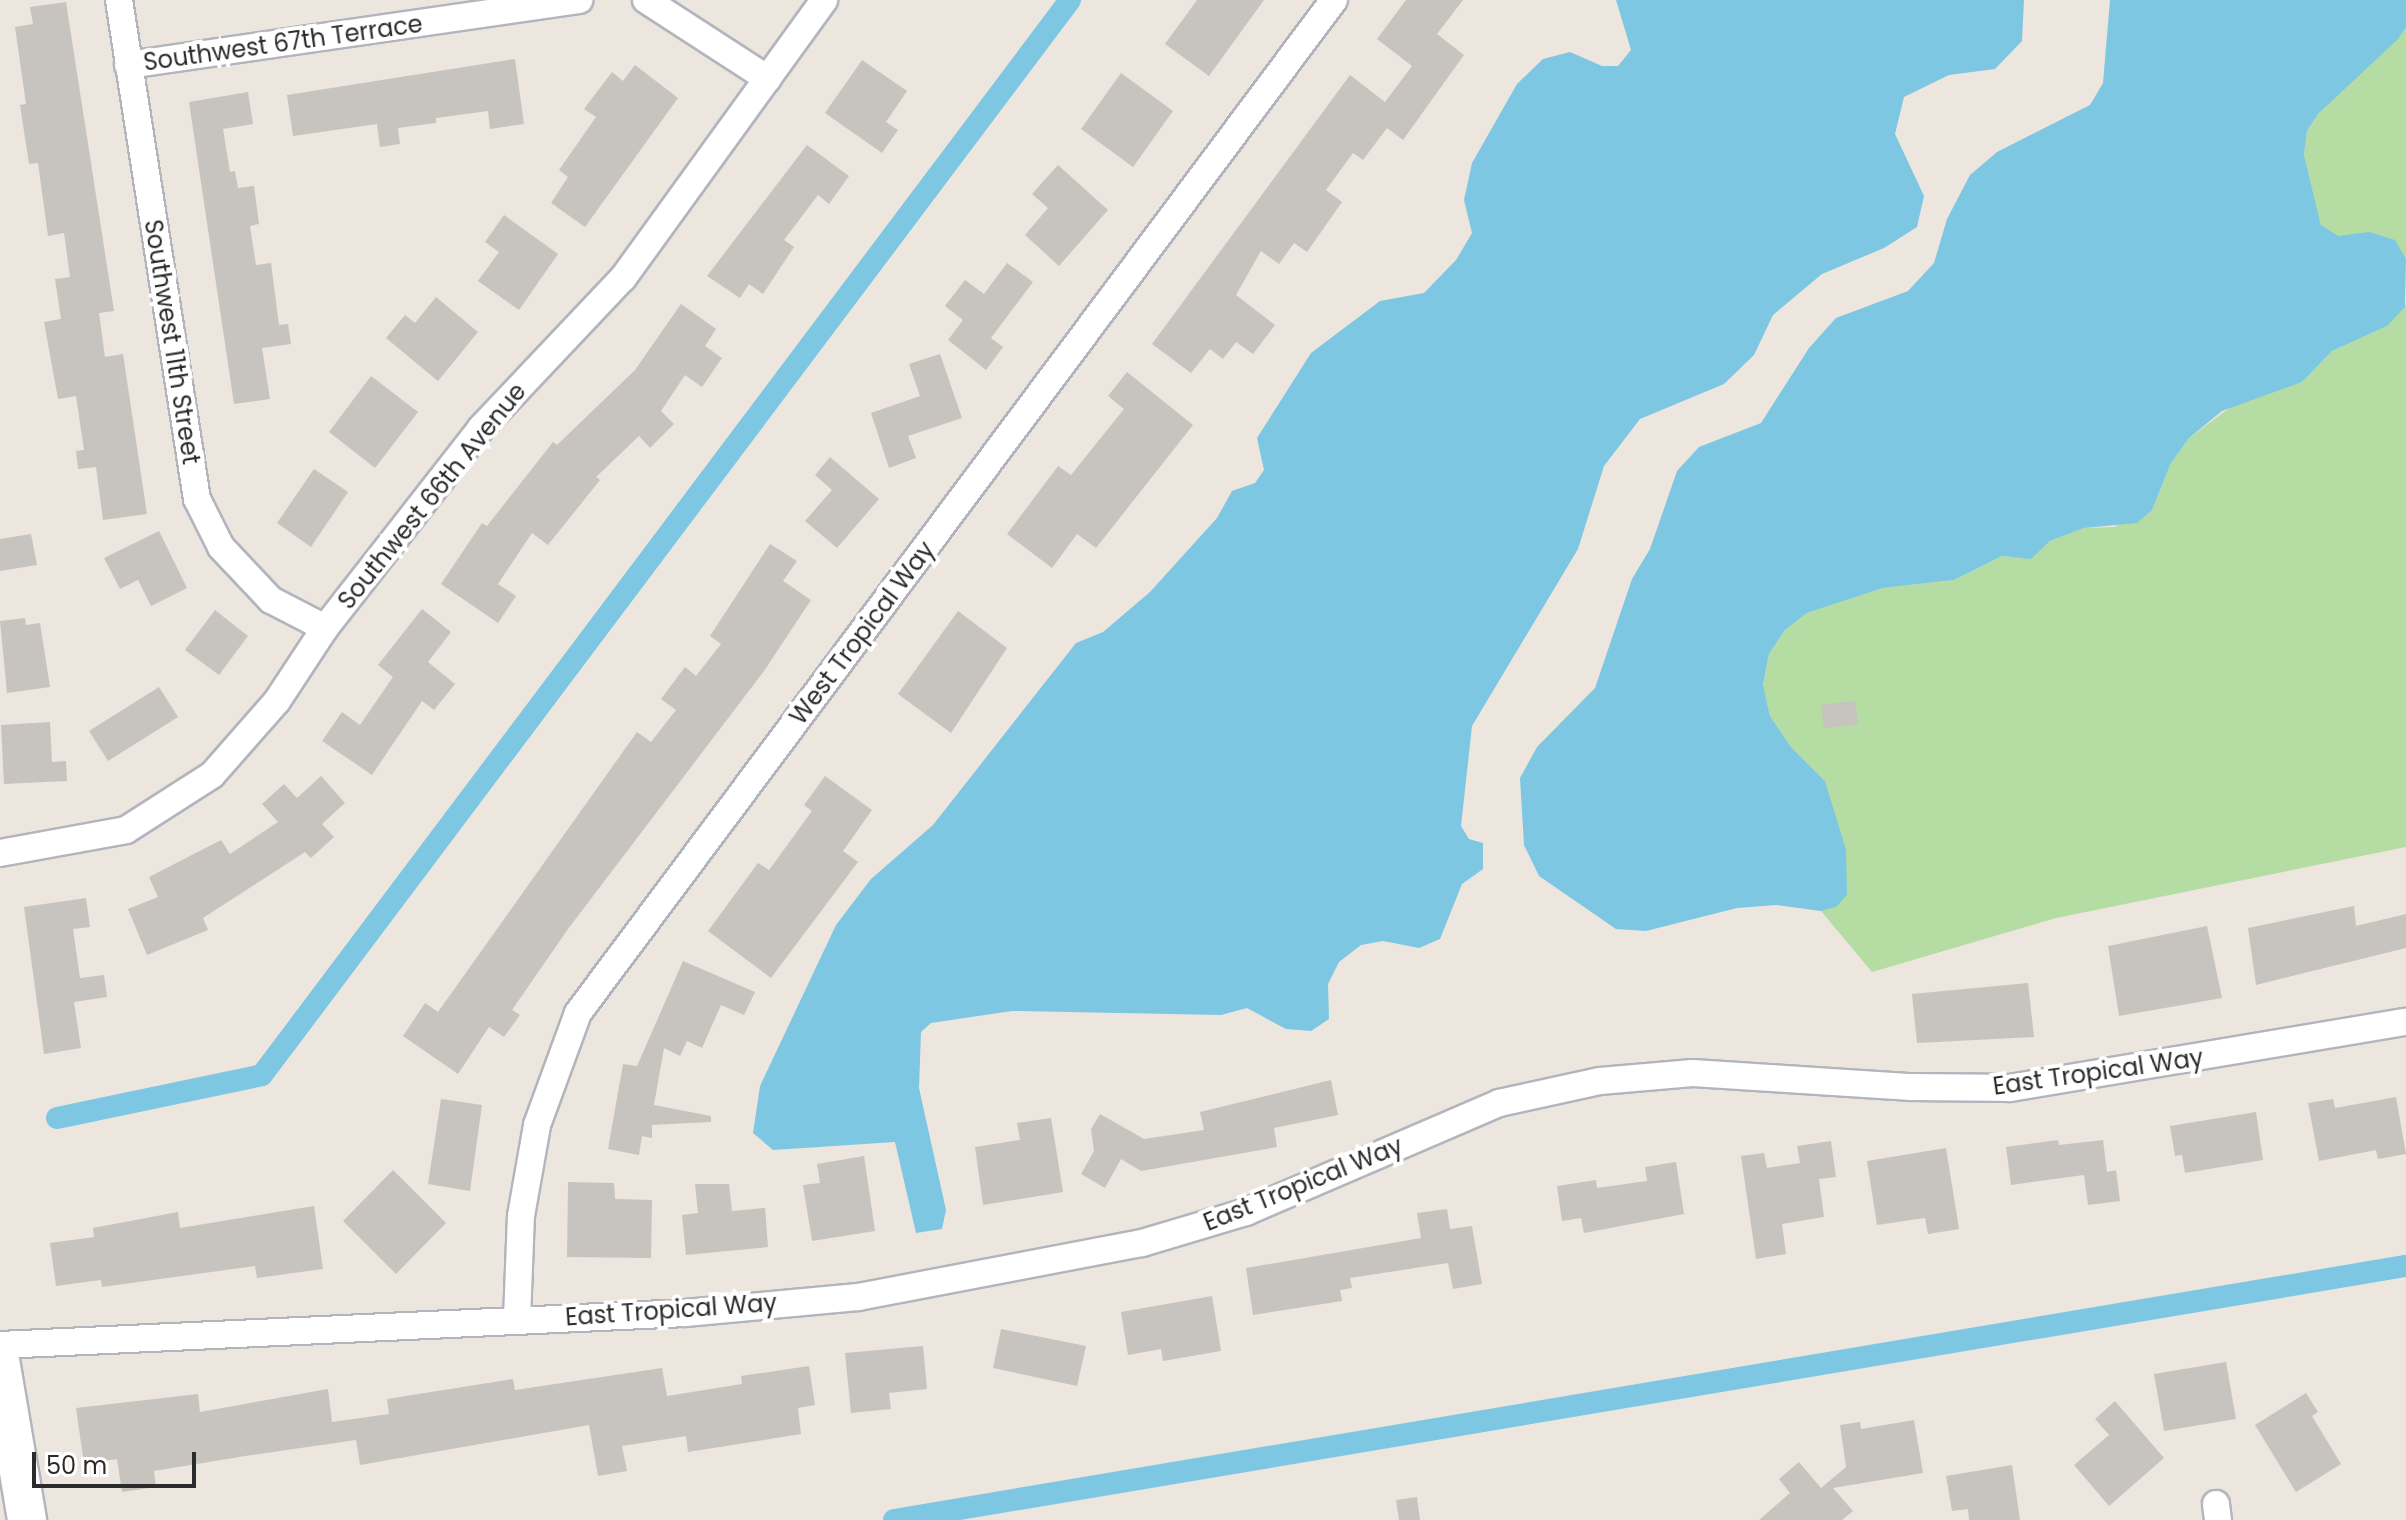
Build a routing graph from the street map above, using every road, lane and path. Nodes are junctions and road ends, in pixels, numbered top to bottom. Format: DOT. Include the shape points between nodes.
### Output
graph roads {
  1 [pos="119,0"];
  2 [pos="579,0"];
  3 [pos="646,0"];
  4 [pos="824,0"];
  5 [pos="1334,0"];
  6 [pos="128,65"];
  7 [pos="768,79"];
  8 [pos="325,628"];
  9 [pos="0,853"];
  10 [pos="2406,1022"];
  11 [pos="517,1319"];
  12 [pos="0,1345"];
  13 [pos="0,1360"];
  14 [pos="27,1520"];
  1 -- 6 [label="street, Southwest 11th Street"];
  2 -- 6 [label="street, Southwest 67th Terrace"];
  3 -- 7 [label="street"];
  4 -- 7 [label="street, Southwest 66th Avenue"];
  5 -- 11 [label="street, West Tropical Way" via="578,1013 537,1125 521,1216"];
  6 -- 8 [label="street, Southwest 11th Street" via="197,499 221,547 271,600"];
  7 -- 8 [label="street, Southwest 66th Avenue" via="623,278 481,428"];
  8 -- 9 [label="street, Southwest 66th Avenue" via="277,701 212,775 126,830"];
  10 -- 11 [label="street, East Tropical Way" via="2010,1088 1693,1073 1600,1081 1499,1103 1246,1212 1142,1243 858,1297 685,1313"];
  11 -- 12 [label="street, East Tropical Way"];
  13 -- 14 [label="main road"];
}
